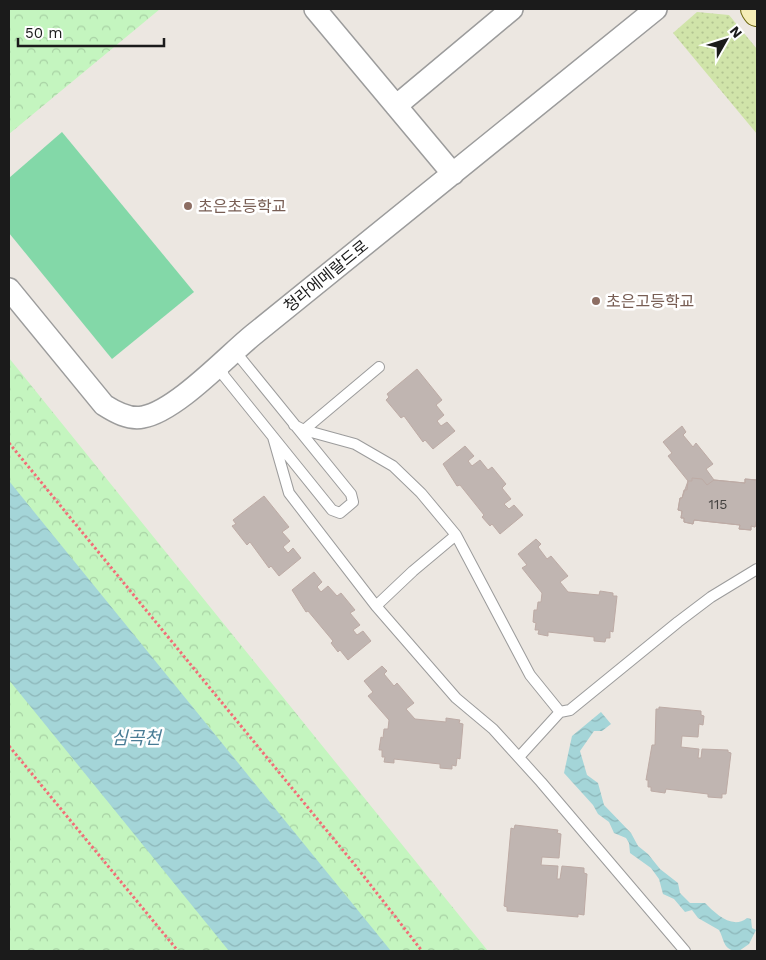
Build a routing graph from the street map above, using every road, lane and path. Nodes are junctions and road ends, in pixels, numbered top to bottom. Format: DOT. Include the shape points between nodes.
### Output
graph roads {
  1 [pos="512,9"];
  2 [pos="656,9"];
  3 [pos="320,10"];
  4 [pos="396,106"];
  5 [pos="453,174"];
  6 [pos="9,289"];
  7 [pos="227,358"];
  8 [pos="379,367"];
  9 [pos="294,424"];
  10 [pos="304,430"];
  11 [pos="273,437"];
  12 [pos="9,444"];
  13 [pos="456,535"];
  14 [pos="757,569"];
  15 [pos="376,606"];
  16 [pos="560,712"];
  17 [pos="9,746"];
  18 [pos="519,757"];
  19 [pos="178,951"];
  20 [pos="422,951"];
  21 [pos="685,951"];
  1 -- 4 [label="street"];
  2 -- 5 [label="street, 청라에메랄드로"];
  3 -- 4 [label="street"];
  4 -- 5 [label="street"];
  5 -- 7 [label="street, 청라에메랄드로"];
  6 -- 7 [label="street, 청라에메랄드로" via="104,406 119,415 142,418 160,412"];
  7 -- 9 [label="lane"];
  7 -- 11 [label="lane" via="224,376"];
  8 -- 10 [label="lane"];
  9 -- 10 [label="lane"];
  9 -- 11 [label="lane" via="351,494 354,502 340,513 332,510"];
  10 -- 13 [label="lane" via="355,444 393,466"];
  11 -- 15 [label="lane" via="289,494"];
  12 -- 20 [label="path"];
  13 -- 15 [label="lane"];
  13 -- 16 [label="lane" via="530,675"];
  14 -- 16 [label="lane" via="712,597 570,710"];
  15 -- 18 [label="lane" via="456,698 493,729"];
  16 -- 18 [label="lane"];
  17 -- 19 [label="path"];
  18 -- 21 [label="lane"];
}
